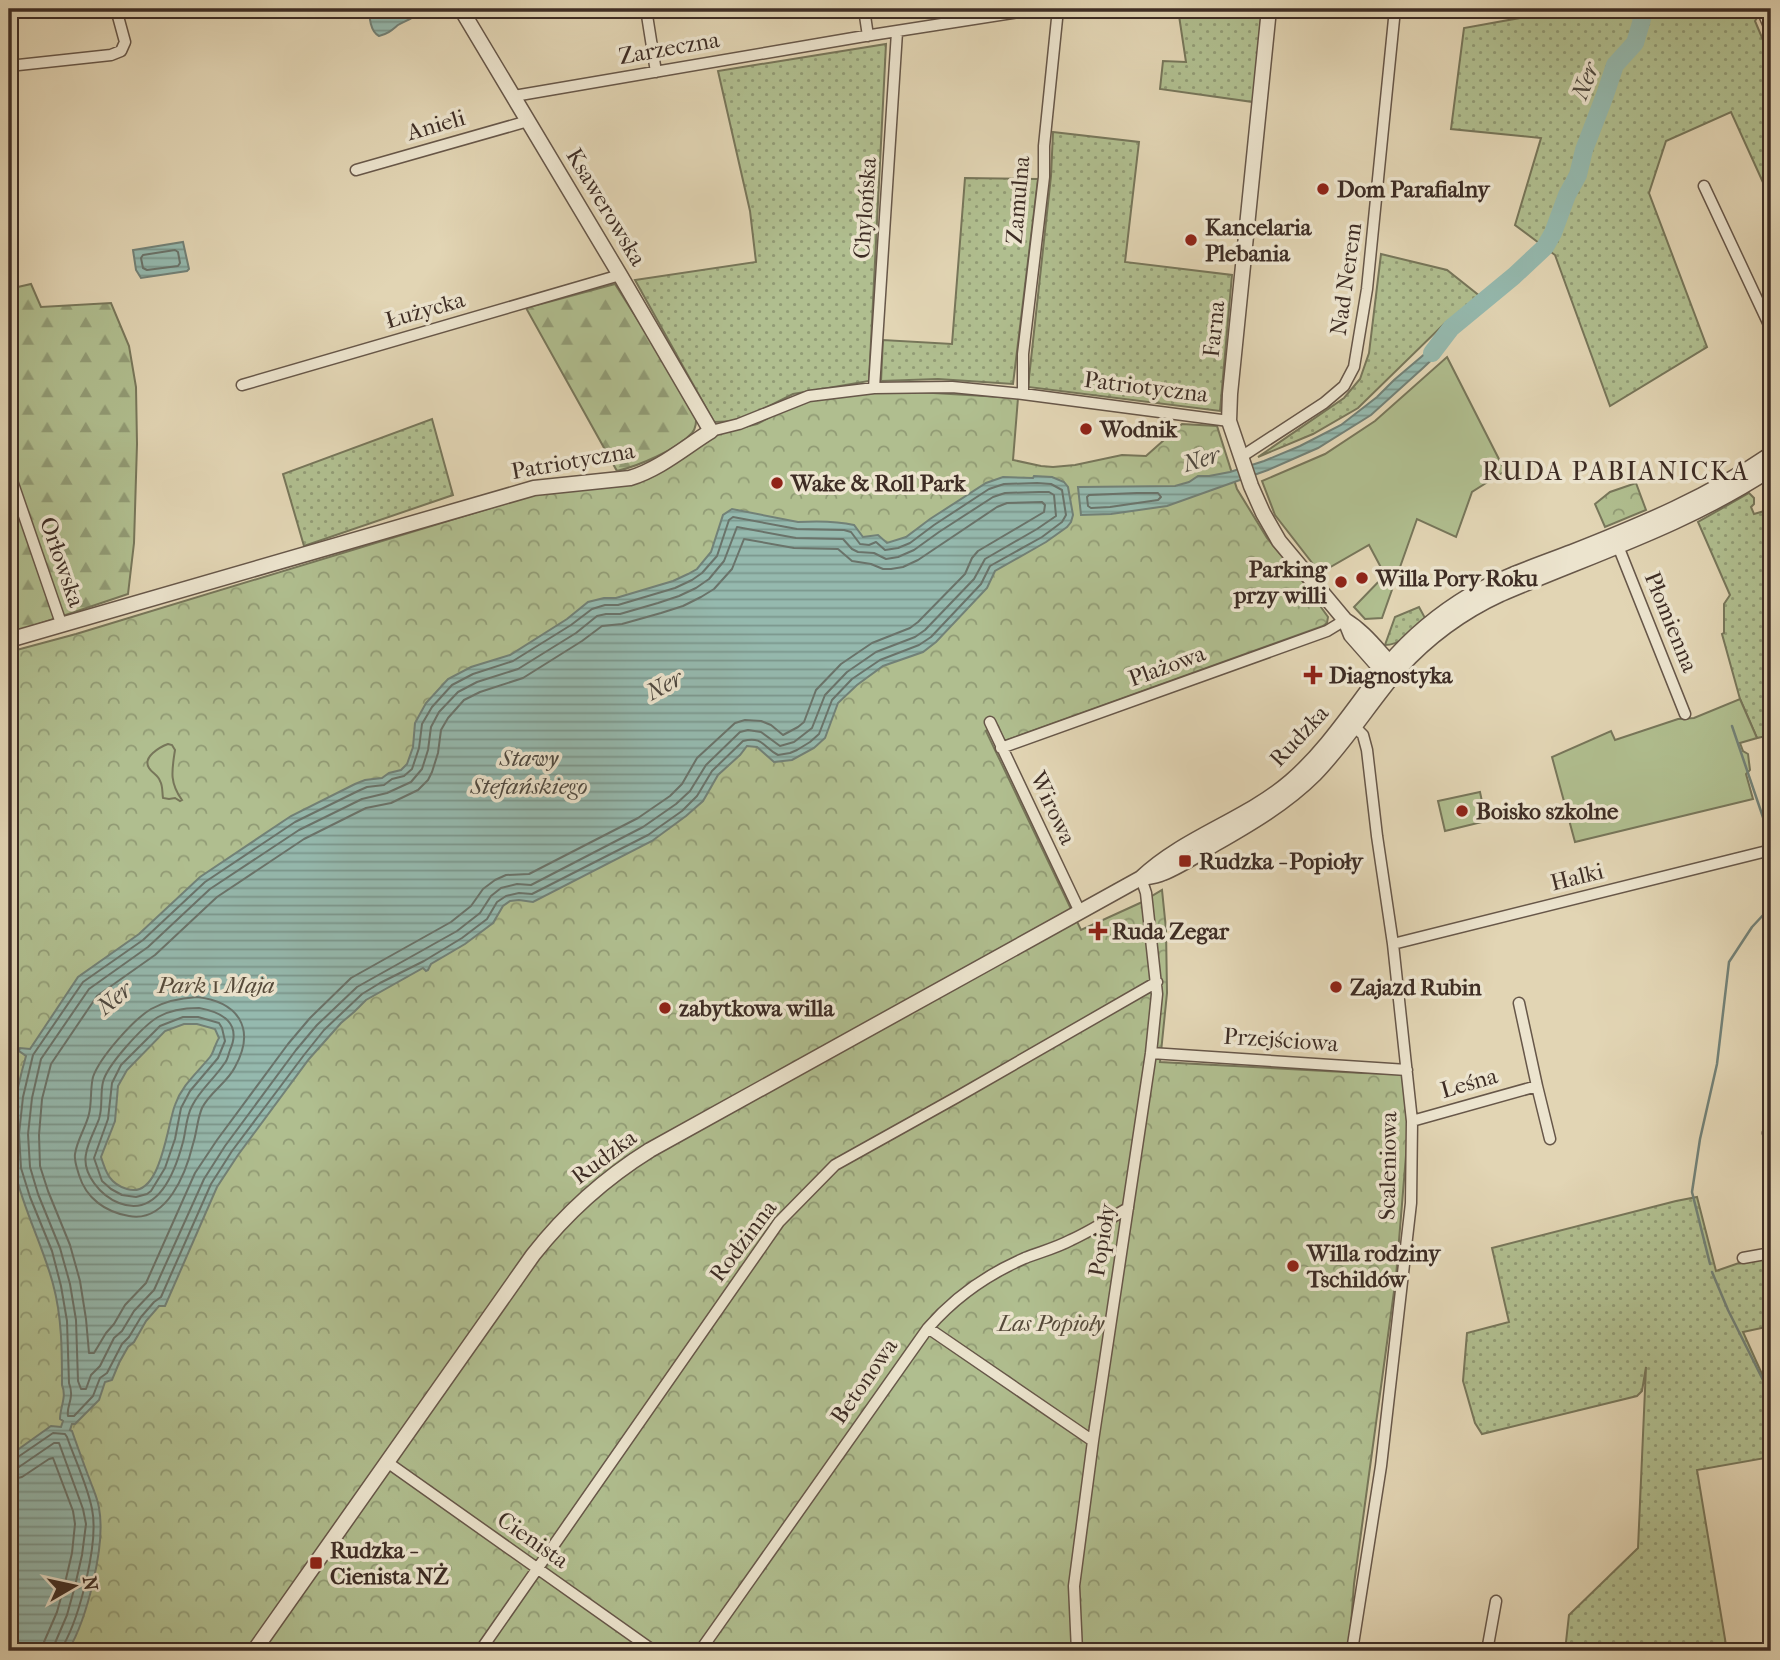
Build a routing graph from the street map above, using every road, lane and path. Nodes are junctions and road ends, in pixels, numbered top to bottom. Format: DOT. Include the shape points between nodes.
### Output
graph roads {
  1 [pos="116,9"];
  2 [pos="461,9"];
  3 [pos="646,9"];
  4 [pos="864,9"];
  5 [pos="1038,9"];
  6 [pos="1058,9"];
  7 [pos="1269,9"];
  8 [pos="1395,9"];
  9 [pos="1765,17"];
  10 [pos="1771,31"];
  11 [pos="897,32"];
  12 [pos="868,36"];
  13 [pos="9,66"];
  14 [pos="656,72"];
  15 [pos="514,96"];
  16 [pos="528,121"];
  17 [pos="356,170"];
  18 [pos="1704,186"];
  19 [pos="620,275"];
  20 [pos="1771,329"];
  21 [pos="242,385"];
  22 [pos="874,388"];
  23 [pos="1023,394"];
  24 [pos="1229,421"];
  25 [pos="711,430"];
  26 [pos="1771,454"];
  27 [pos="1242,460"];
  28 [pos="1771,469"];
  29 [pos="9,472"];
  30 [pos="1618,546"];
  31 [pos="1345,620"];
  32 [pos="62,626"];
  33 [pos="9,640"];
  34 [pos="1390,671"];
  35 [pos="1685,714"];
  36 [pos="990,722"];
  37 [pos="1354,726"];
  38 [pos="1001,748"];
  39 [pos="1771,850"];
  40 [pos="1141,878"];
  41 [pos="1080,912"];
  42 [pos="1393,944"];
  43 [pos="1157,982"];
  44 [pos="1519,1003"];
  45 [pos="1151,1053"];
  46 [pos="1407,1070"];
  47 [pos="1537,1086"];
  48 [pos="1412,1121"];
  49 [pos="1550,1139"];
  50 [pos="1128,1208"];
  51 [pos="1771,1253"];
  52 [pos="1743,1258"];
  53 [pos="928,1328"];
  54 [pos="1093,1441"];
  55 [pos="387,1462"];
  56 [pos="537,1569"];
  57 [pos="1496,1601"];
  58 [pos="254,1651"];
  59 [pos="480,1651"];
  60 [pos="654,1651"];
  61 [pos="700,1651"];
  62 [pos="1077,1651"];
  63 [pos="1352,1651"];
  64 [pos="1487,1651"];
  1 -- 13 [label="street" via="125,42 121,51"];
  2 -- 15 [label="street, Ksawerowska"];
  3 -- 14 [label="street"];
  4 -- 12 [label="street"];
  5 -- 11 [label="street, Zarzeczna"];
  6 -- 23 [label="street, Zamulna" via="1023,355"];
  7 -- 24 [label="street, Farna"];
  8 -- 27 [label="street, Nad Nerem" via="1367,289 1354,367 1344,386 1324,403"];
  9 -- 10 [label="street"];
  11 -- 12 [label="street, Zarzeczna"];
  11 -- 22 [label="street, Chylońska"];
  12 -- 14 [label="street, Zarzeczna"];
  14 -- 15 [label="street, Zarzeczna"];
  15 -- 16 [label="street, Ksawerowska"];
  16 -- 17 [label="street, Anieli"];
  16 -- 19 [label="street, Ksawerowska"];
  18 -- 20 [label="street"];
  19 -- 21 [label="street, Łużycka"];
  19 -- 25 [label="street, Ksawerowska"];
  22 -- 23 [label="street, Patriotyczna" via="952,387"];
  22 -- 25 [label="street, Patriotyczna" via="809,396 739,424"];
  23 -- 24 [label="street, Patriotyczna"];
  24 -- 27 [label="street, Farna"];
  25 -- 32 [label="street, Patriotyczna" via="637,476 534,488"];
  26 -- 34 [label="street, Rudzka" via="1665,514 1469,596 1422,630"];
  27 -- 31 [label="street, Farna" via="1279,541"];
  28 -- 30 [label="street, Rudzka" via="1695,513"];
  29 -- 32 [label="street, Orłowska"];
  30 -- 34 [label="street, Rudzka" via="1474,607"];
  30 -- 35 [label="street, Płomienna"];
  31 -- 34 [label="street, Farna" via="1351,635"];
  31 -- 38 [label="street, Plażowa" via="1327,631"];
  32 -- 33 [label="street, Patriotyczna"];
  34 -- 37 [label="street, Rudzka"];
  34 -- 40 [label="street, Rudzka" via="1291,781 1158,862"];
  36 -- 38 [label="street, Wirowa"];
  37 -- 40 [label="street, Rudzka" via="1332,755 1282,802 1178,866"];
  37 -- 42 [label="street, Scaleniowa" via="1366,747"];
  38 -- 41 [label="street, Wirowa"];
  39 -- 42 [label="street, Halki"];
  40 -- 41 [label="street, Rudzka"];
  40 -- 43 [label="street, Popioły"];
  41 -- 55 [label="street, Rudzka" via="662,1143 596,1189 533,1255"];
  42 -- 46 [label="street, Scaleniowa"];
  43 -- 45 [label="street, Popioły"];
  43 -- 56 [label="street, Rodzinna" via="835,1165 779,1222"];
  44 -- 47 [label="street"];
  45 -- 46 [label="street, Przejściowa"];
  45 -- 50 [label="street, Popioły"];
  46 -- 48 [label="street, Scaleniowa"];
  47 -- 48 [label="street, Leśna"];
  47 -- 49 [label="street"];
  48 -- 63 [label="street, Scaleniowa" via="1408,1232 1381,1466"];
  50 -- 53 [label="street, Betonowa" via="1074,1239 999,1272 960,1297"];
  50 -- 54 [label="street, Popioły"];
  51 -- 52 [label="street"];
  53 -- 54 [label="street"];
  53 -- 61 [label="street, Betonowa"];
  54 -- 62 [label="street, Popioły" via="1074,1586"];
  55 -- 56 [label="street, Cienista"];
  55 -- 58 [label="street, Rudzka"];
  56 -- 59 [label="street, Rodzinna"];
  56 -- 60 [label="street, Cienista"];
  57 -- 64 [label="street"];
}
